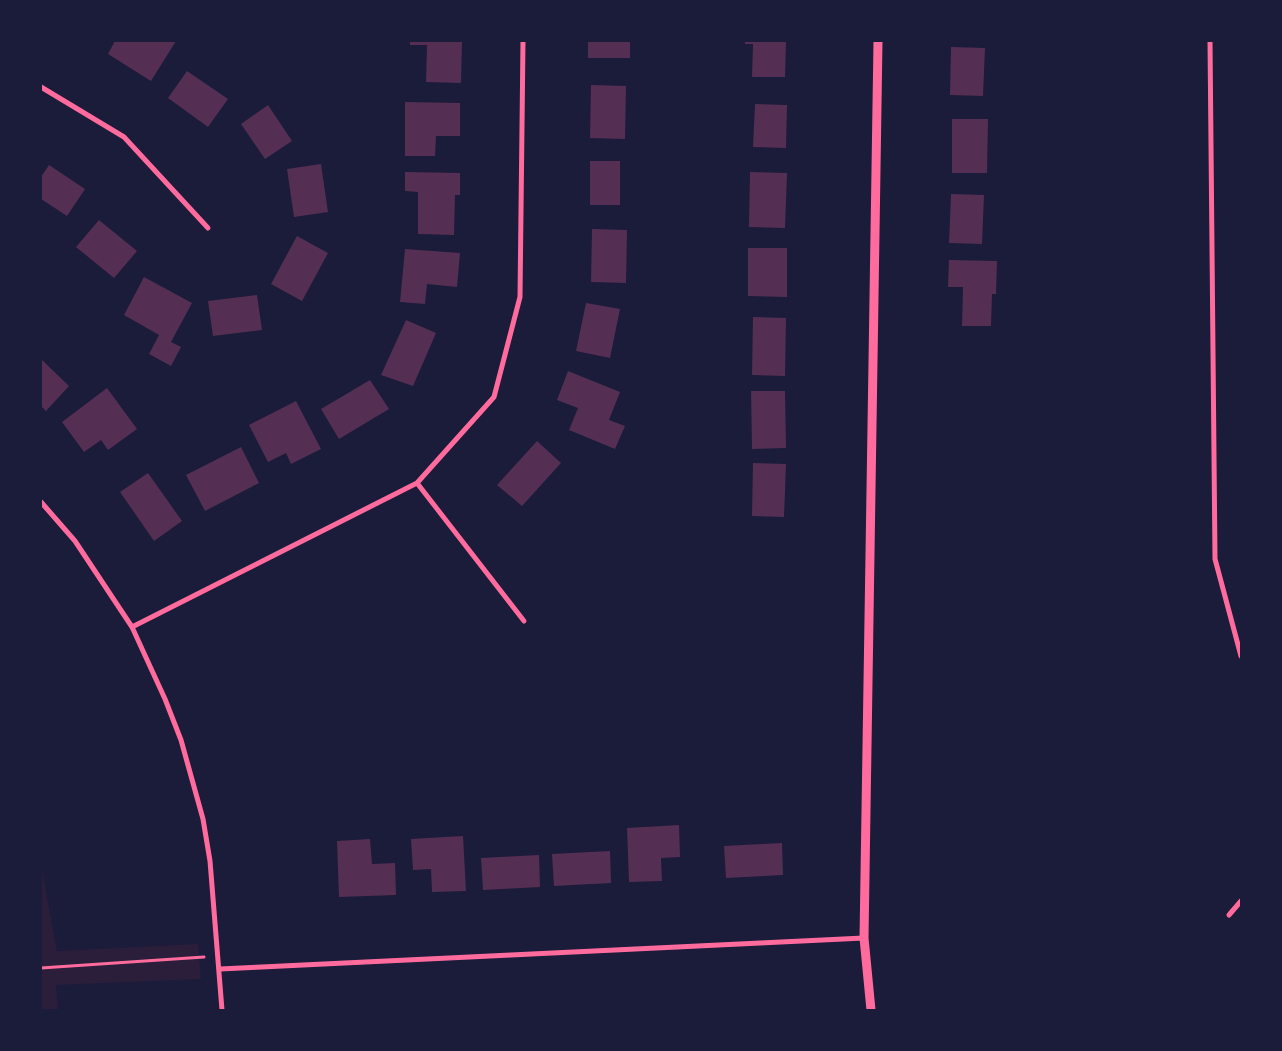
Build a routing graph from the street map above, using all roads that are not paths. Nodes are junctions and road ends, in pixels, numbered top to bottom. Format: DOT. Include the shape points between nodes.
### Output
graph roads {
  1 [pos="523,41"];
  2 [pos="878,41"];
  3 [pos="1210,41"];
  4 [pos="41,87"];
  5 [pos="208,228"];
  6 [pos="417,483"];
  7 [pos="41,502"];
  8 [pos="524,621"];
  9 [pos="132,627"];
  10 [pos="1241,656"];
  11 [pos="1241,901"];
  12 [pos="1229,915"];
  13 [pos="864,938"];
  14 [pos="220,969"];
  15 [pos="222,1010"];
  16 [pos="871,1010"];
  1 -- 6 [label="street" via="520,297 494,397"];
  2 -- 13 [label="street"];
  3 -- 10 [label="street" via="1215,559"];
  4 -- 5 [label="street" via="124,137"];
  6 -- 8 [label="street"];
  6 -- 9 [label="street"];
  7 -- 9 [label="street" via="75,540"];
  9 -- 14 [label="street" via="165,700 194,781 210,862"];
  11 -- 12 [label="street"];
  13 -- 14 [label="street"];
  13 -- 16 [label="street"];
  14 -- 15 [label="street"];
}
